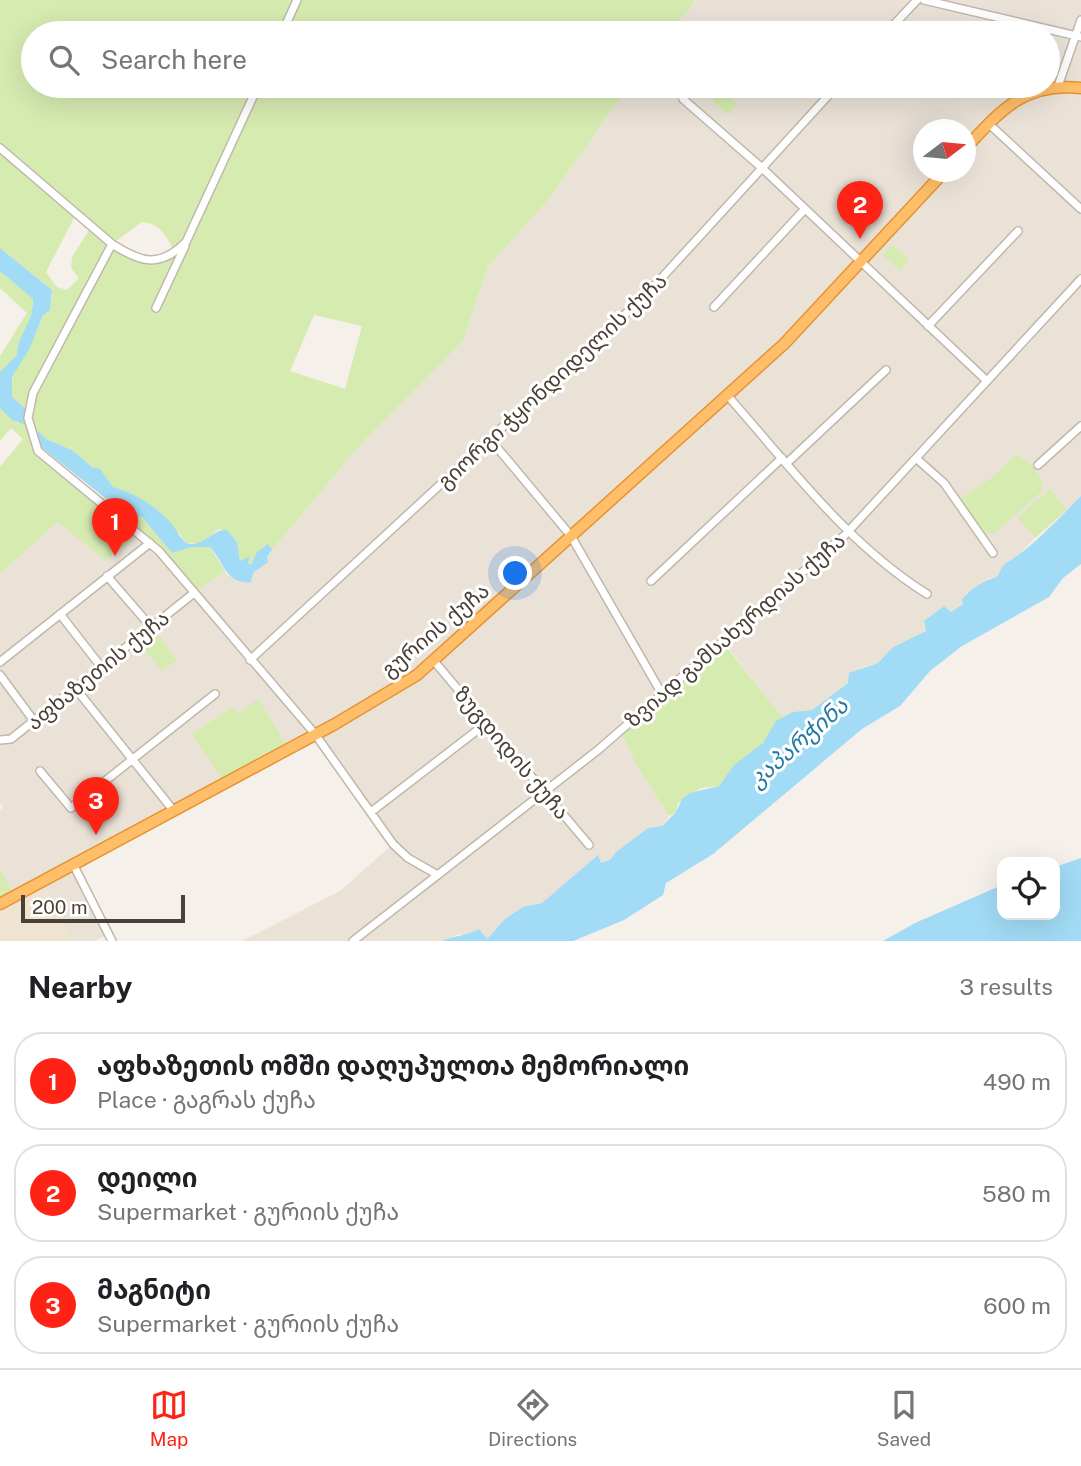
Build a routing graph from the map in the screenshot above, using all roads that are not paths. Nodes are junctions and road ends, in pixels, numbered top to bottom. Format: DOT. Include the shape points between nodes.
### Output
graph roads {
  1 [pos="297,0"];
  2 [pos="917,0"];
  3 [pos="924,0"];
  4 [pos="967,0"];
  5 [pos="963,9"];
  6 [pos="1081,20"];
  7 [pos="287,21"];
  8 [pos="897,21"];
  9 [pos="1012,21"];
  10 [pos="1060,33"];
  11 [pos="1078,37"];
  12 [pos="1060,81"];
  13 [pos="1060,86"];
  14 [pos="1081,88"];
  15 [pos="253,98"];
  16 [pos="826,98"];
  17 [pos="1020,98"];
  18 [pos="683,99"];
  19 [pos="989,124"];
  20 [pos="976,138"];
  21 [pos="0,148"];
  22 [pos="761,168"];
  23 [pos="935,182"];
  24 [pos="1081,209"];
  25 [pos="804,210"];
  26 [pos="1018,231"];
  27 [pos="188,239"];
  28 [pos="111,244"];
  29 [pos="861,262"];
  30 [pos="1081,279"];
  31 [pos="714,307"];
  32 [pos="156,309"];
  33 [pos="928,326"];
  34 [pos="886,370"];
  35 [pos="987,381"];
  36 [pos="727,395"];
  37 [pos="1081,426"];
  38 [pos="490,439"];
  39 [pos="917,458"];
  40 [pos="785,461"];
  41 [pos="1038,465"];
  42 [pos="848,532"];
  43 [pos="571,536"];
  44 [pos="150,543"];
  45 [pos="993,553"];
  46 [pos="107,576"];
  47 [pos="651,581"];
  48 [pos="194,593"];
  49 [pos="927,594"];
  50 [pos="60,614"];
  51 [pos="152,628"];
  52 [pos="250,660"];
  53 [pos="434,661"];
  54 [pos="0,662"];
  55 [pos="102,668"];
  56 [pos="0,675"];
  57 [pos="75,689"];
  58 [pos="215,694"];
  59 [pos="662,694"];
  60 [pos="34,721"];
  61 [pos="488,722"];
  62 [pos="315,734"];
  63 [pos="0,740"];
  64 [pos="132,760"];
  65 [pos="40,771"];
  66 [pos="546,790"];
  67 [pos="173,810"];
  68 [pos="371,813"];
  69 [pos="589,845"];
  70 [pos="73,864"];
  71 [pos="436,874"];
  72 [pos="0,904"];
  73 [pos="112,941"];
  74 [pos="353,941"];
  1 -- 7 [label="street"];
  2 -- 8 [label="street"];
  3 -- 5 [label="street"];
  4 -- 5 [label="street"];
  5 -- 9 [label="street"];
  6 -- 11 [label="street"];
  10 -- 11 [label="street"];
  11 -- 12 [label="street"];
  13 -- 14 [label="highway"];
  15 -- 27 [label="street"];
  16 -- 22 [label="street, გიორგი ჭყონდიდელის ქუჩა"];
  17 -- 19 [label="highway"];
  18 -- 22 [label="street"];
  19 -- 20 [label="highway"];
  19 -- 24 [label="street"];
  21 -- 28 [label="street"];
  22 -- 25 [label="street"];
  22 -- 38 [label="street, გიორგი ჭყონდიდელის ქუჩა" via="646,295"];
  23 -- 29 [label="highway, გურიის ქუჩა"];
  25 -- 29 [label="street"];
  25 -- 31 [label="street"];
  26 -- 33 [label="street"];
  27 -- 28 [label="street" via="175,253 149,260 135,259"];
  27 -- 32 [label="street"];
  28 -- 44 [label="street" via="33,393 28,418 38,451"];
  29 -- 33 [label="street"];
  29 -- 36 [label="highway, გურიის ქუჩა" via="784,344"];
  30 -- 35 [label="street, ზვიად გამსახურდიას ქუჩა"];
  33 -- 35 [label="street"];
  34 -- 40 [label="street"];
  35 -- 39 [label="street, ზვიად გამსახურდიას ქუჩა"];
  36 -- 40 [label="street"];
  36 -- 43 [label="highway, გურიის ქუჩა"];
  37 -- 41 [label="street"];
  38 -- 43 [label="street"];
  38 -- 52 [label="street, გიორგი ჭყონდიდელის ქუჩა"];
  39 -- 42 [label="street, ზვიად გამსახურდიას ქუჩა"];
  39 -- 45 [label="street" via="944,483"];
  40 -- 42 [label="street"];
  40 -- 47 [label="street"];
  42 -- 49 [label="street"];
  42 -- 59 [label="street, ზვიად გამსახურდიას ქუჩა"];
  43 -- 53 [label="highway, გურიის ქუჩა"];
  43 -- 59 [label="street"];
  44 -- 46 [label="street"];
  44 -- 48 [label="street"];
  46 -- 50 [label="street"];
  46 -- 51 [label="street"];
  48 -- 51 [label="street, აფხაზეთის ქუჩა"];
  48 -- 52 [label="street"];
  50 -- 54 [label="street"];
  50 -- 55 [label="street"];
  51 -- 55 [label="street, აფხაზეთის ქუჩა"];
  52 -- 62 [label="street"];
  53 -- 61 [label="street, ზუგდიდის ქუჩა"];
  53 -- 62 [label="highway, გურიის ქუჩა" via="384,697"];
  55 -- 57 [label="street, აფხაზეთის ქუჩა"];
  56 -- 60 [label="street"];
  57 -- 60 [label="street, აფხაზეთის ქუჩა"];
  57 -- 64 [label="street"];
  58 -- 64 [label="street"];
  59 -- 66 [label="street, ზვიად გამსახურდიას ქუჩა"];
  60 -- 63 [label="street, აფხაზეთის ქუჩა" via="11,739"];
  61 -- 66 [label="street, ზუგდიდის ქუჩა"];
  61 -- 68 [label="street"];
  62 -- 67 [label="highway, გურიის ქუჩა"];
  62 -- 68 [label="street"];
  64 -- 65 [label="street" via="71,808"];
  64 -- 67 [label="street"];
  66 -- 69 [label="street, ზუგდიდის ქუჩა"];
  66 -- 71 [label="street, ზვიად გამსახურდიას ქუჩა"];
  67 -- 70 [label="highway, გურიის ქუჩა"];
  68 -- 71 [label="street" via="393,844"];
  70 -- 72 [label="highway, გურიის ქუჩა"];
  70 -- 73 [label="street"];
  71 -- 74 [label="street, ზვიად გამსახურდიას ქუჩა"];
}
